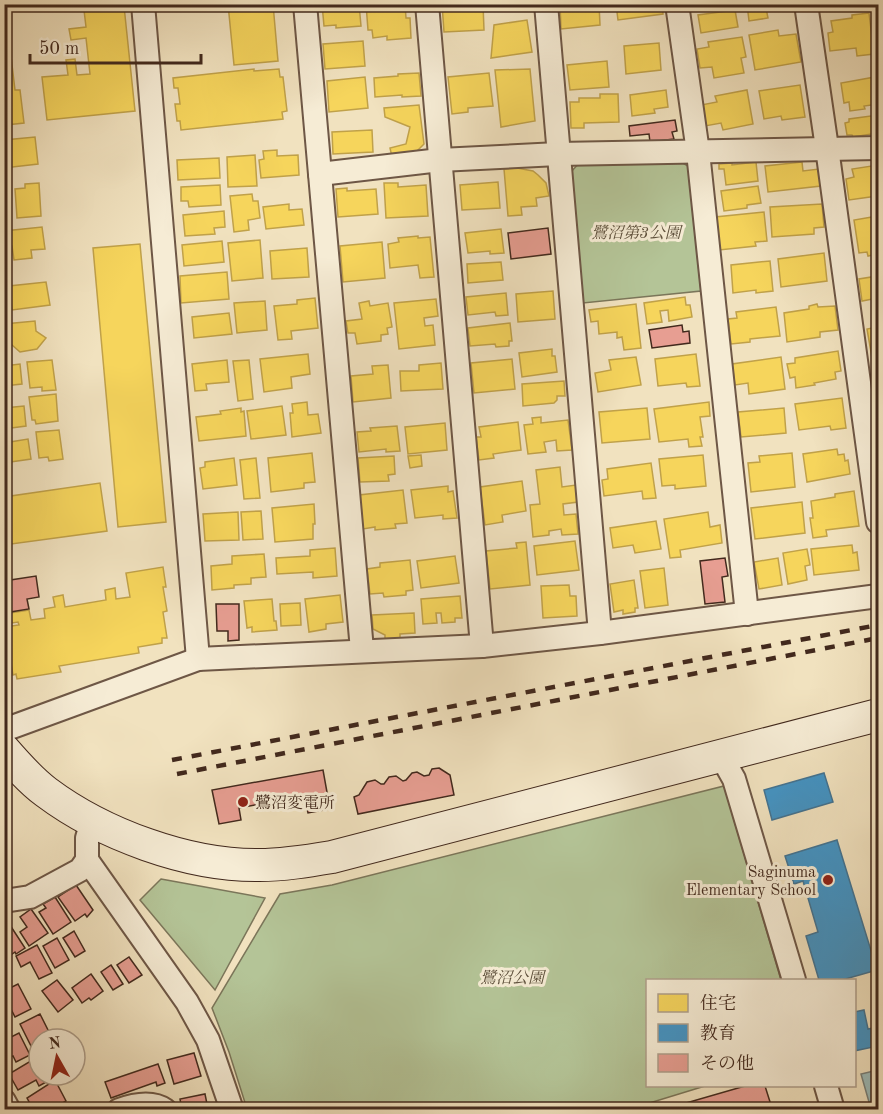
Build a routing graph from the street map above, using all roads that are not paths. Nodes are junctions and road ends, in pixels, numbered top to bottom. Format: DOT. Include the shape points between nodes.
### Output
graph roads {
  1 [pos="143,4"];
  2 [pos="305,4"];
  3 [pos="427,4"];
  4 [pos="546,4"];
  5 [pos="677,4"];
  6 [pos="806,4"];
  7 [pos="828,148"];
  8 [pos="879,148"];
  9 [pos="698,152"];
  10 [pos="558,154"];
  11 [pos="440,160"];
  12 [pos="320,174"];
  13 [pos="879,522"];
  14 [pos="879,596"];
  15 [pos="747,614"];
  16 [pos="600,633"];
  17 [pos="482,646"];
  18 [pos="362,650"];
  19 [pos="198,659"];
  20 [pos="879,715"];
  21 [pos="4,730"];
  22 [pos="4,750"];
  23 [pos="721,756"];
  24 [pos="92,821"];
  25 [pos="87,860"];
  26 [pos="4,901"];
  27 [pos="793,979"];
  28 [pos="826,1087"];
  29 [pos="4,1101"];
  30 [pos="9,1110"];
  31 [pos="119,1110"];
  32 [pos="165,1110"];
  33 [pos="232,1110"];
  34 [pos="833,1110"];
  1 -- 19 [label="street"];
  2 -- 12 [label="street"];
  3 -- 11 [label="street"];
  4 -- 10 [label="street"];
  5 -- 9 [label="street"];
  6 -- 7 [label="street"];
  7 -- 8 [label="street"];
  7 -- 9 [label="street"];
  7 -- 13 [label="street"];
  9 -- 10 [label="street"];
  9 -- 15 [label="street"];
  10 -- 11 [label="street"];
  10 -- 16 [label="street"];
  11 -- 12 [label="street"];
  11 -- 17 [label="street"];
  12 -- 18 [label="street"];
  14 -- 15 [label="street"];
  15 -- 16 [label="street"];
  16 -- 17 [label="street"];
  17 -- 18 [label="street"];
  18 -- 19 [label="street"];
  19 -- 21 [label="street"];
  20 -- 23 [label="street"];
  22 -- 24 [label="street" via="46,792"];
  23 -- 24 [label="street" via="332,857 295,863 257,865 178,854"];
  23 -- 27 [label="street" via="734,779"];
  24 -- 25 [label="street"];
  25 -- 26 [label="street" via="80,870 30,897"];
  25 -- 33 [label="street" via="187,1002 208,1040"];
  28 -- 34 [label="street"];
  29 -- 30 [label="street"];
  31 -- 32 [label="street" via="135,1105"];
}
